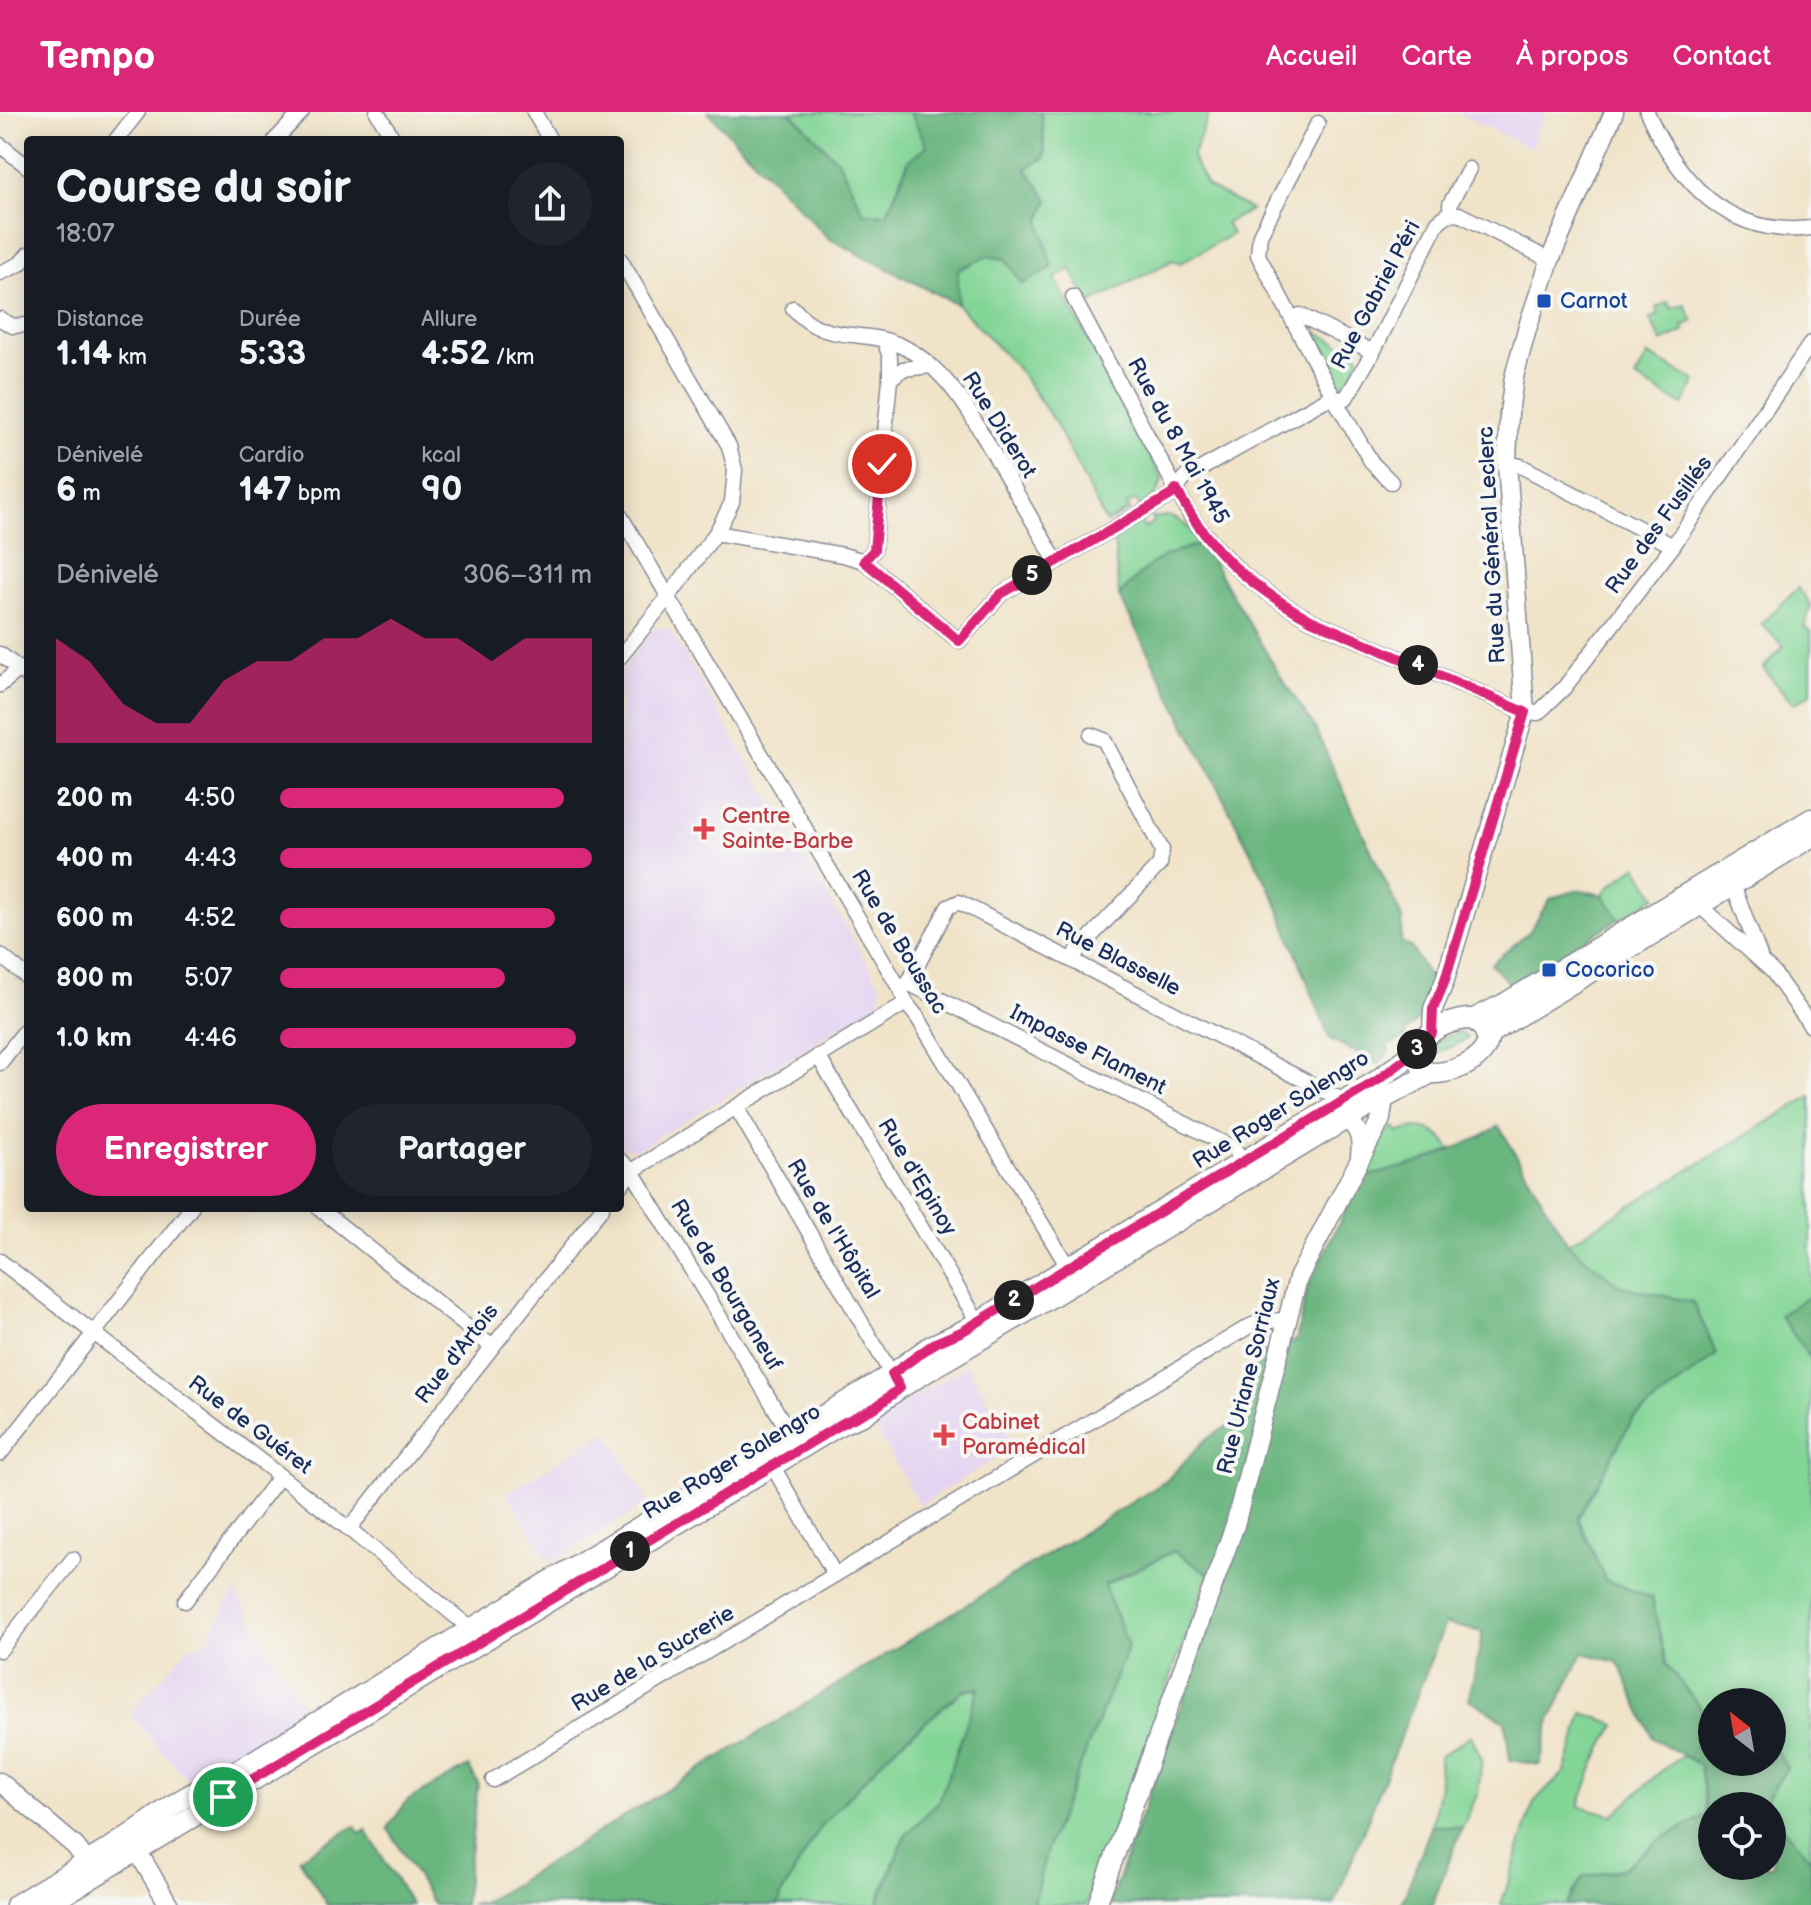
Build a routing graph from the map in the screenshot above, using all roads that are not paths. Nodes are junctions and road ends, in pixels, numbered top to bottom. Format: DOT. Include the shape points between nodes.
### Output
graph roads {
  1 [pos="138,112"];
  2 [pos="302,112"];
  3 [pos="377,112"];
  4 [pos="534,112"];
  5 [pos="1614,112"];
  6 [pos="1647,112"];
  7 [pos="1318,123"];
  8 [pos="119,136"];
  9 [pos="279,136"];
  10 [pos="392,136"];
  11 [pos="548,136"];
  12 [pos="0,145"];
  13 [pos="24,164"];
  14 [pos="1469,169"];
  15 [pos="1451,214"];
  16 [pos="1811,228"];
  17 [pos="24,259"];
  18 [pos="1550,260"];
  19 [pos="624,266"];
  20 [pos="0,273"];
  21 [pos="1073,297"];
  22 [pos="793,308"];
  23 [pos="1292,318"];
  24 [pos="0,319"];
  25 [pos="24,325"];
  26 [pos="884,340"];
  27 [pos="1811,343"];
  28 [pos="1373,352"];
  29 [pos="931,366"];
  30 [pos="890,379"];
  31 [pos="1335,400"];
  32 [pos="1507,463"];
  33 [pos="1391,482"];
  34 [pos="1176,489"];
  35 [pos="624,522"];
  36 [pos="716,533"];
  37 [pos="1673,546"];
  38 [pos="864,561"];
  39 [pos="1056,561"];
  40 [pos="669,596"];
  41 [pos="624,652"];
  42 [pos="0,654"];
  43 [pos="24,673"];
  44 [pos="0,685"];
  45 [pos="1525,712"];
  46 [pos="1091,735"];
  47 [pos="1811,819"];
  48 [pos="1811,837"];
  49 [pos="1733,885"];
  50 [pos="1699,905"];
  51 [pos="0,955"];
  52 [pos="1073,960"];
  53 [pos="1761,960"];
  54 [pos="24,975"];
  55 [pos="1444,983"];
  56 [pos="905,992"];
  57 [pos="1473,1024"];
  58 [pos="1811,1026"];
  59 [pos="24,1032"];
  60 [pos="1432,1033"];
  61 [pos="1416,1051"];
  62 [pos="818,1056"];
  63 [pos="0,1063"];
  64 [pos="1431,1073"];
  65 [pos="1384,1097"];
  66 [pos="736,1107"];
  67 [pos="1345,1110"];
  68 [pos="1360,1156"];
  69 [pos="1242,1162"];
  70 [pos="624,1164"];
  71 [pos="632,1171"];
  72 [pos="624,1181"];
  73 [pos="188,1212"];
  74 [pos="324,1212"];
  75 [pos="599,1212"];
  76 [pos="0,1261"];
  77 [pos="1068,1267"];
  78 [pos="1288,1320"];
  79 [pos="978,1322"];
  80 [pos="93,1335"];
  81 [pos="491,1346"];
  82 [pos="896,1381"];
  83 [pos="791,1435"];
  84 [pos="0,1454"];
  85 [pos="772,1465"];
  86 [pos="280,1476"];
  87 [pos="349,1529"];
  88 [pos="73,1559"];
  89 [pos="835,1575"];
  90 [pos="185,1601"];
  91 [pos="470,1628"];
  92 [pos="0,1650"];
  93 [pos="493,1780"];
  94 [pos="0,1782"];
  95 [pos="133,1843"];
  96 [pos="93,1868"];
  97 [pos="16,1905"];
  98 [pos="47,1905"];
  99 [pos="169,1905"];
  100 [pos="1097,1905"];
  1 -- 8 [label="street"];
  2 -- 9 [label="street"];
  3 -- 10 [label="street"];
  4 -- 11 [label="street"];
  5 -- 18 [label="street, Rue du Général Leclerc"];
  6 -- 16 [label="street" via="1673,163 1717,205 1764,225"];
  7 -- 23 [label="street" via="1258,246"];
  12 -- 13 [label="street"];
  14 -- 15 [label="street, Rue Gabriel Péri" via="1450,204"];
  15 -- 18 [label="street, Rue Gabriel Péri"];
  15 -- 28 [label="street, Rue Gabriel Péri" via="1438,222"];
  17 -- 20 [label="street"];
  18 -- 32 [label="street, Rue du Général Leclerc" via="1514,377"];
  19 -- 36 [label="street" via="729,446 735,470 732,502"];
  21 -- 34 [label="street, Rue du 8 Mai 1945"];
  22 -- 26 [label="street, Rue Diderot" via="819,329"];
  23 -- 28 [label="street" via="1300,315"];
  23 -- 31 [label="street"];
  24 -- 25 [label="street"];
  26 -- 29 [label="street, Rue Diderot"];
  26 -- 30 [label="street"];
  27 -- 37 [label="street, Rue des Fusillés"];
  28 -- 31 [label="street, Rue Gabriel Péri" via="1346,398"];
  29 -- 30 [label="street" via="913,366"];
  29 -- 39 [label="street, Rue Diderot" via="970,413"];
  30 -- 38 [label="street" via="874,550"];
  31 -- 33 [label="street" via="1372,463"];
  31 -- 34 [label="street, Rue Gabriel Péri" via="1325,400 1200,469"];
  32 -- 37 [label="street"];
  32 -- 45 [label="street, Rue du Général Leclerc"];
  34 -- 39 [label="street"];
  34 -- 45 [label="street, Rue du 8 Mai 1945" via="1212,546 1278,602"];
  35 -- 40 [label="street, Rue de Boussac"];
  36 -- 38 [label="street"];
  36 -- 40 [label="street"];
  37 -- 45 [label="street, Rue des Fusillés" via="1550,704 1538,713"];
  38 -- 39 [label="street" via="959,641 1001,594"];
  40 -- 41 [label="street"];
  40 -- 56 [label="street, Rue de Boussac"];
  42 -- 43 [label="street"];
  43 -- 44 [label="street"];
  45 -- 55 [label="street, Rue du Général Leclerc"];
  46 -- 52 [label="street" via="1104,740 1162,857"];
  47 -- 57 [label="main road"];
  48 -- 49 [label="main road"];
  49 -- 50 [label="main road"];
  49 -- 53 [label="street"];
  50 -- 53 [label="street"];
  50 -- 57 [label="main road"];
  51 -- 54 [label="street"];
  52 -- 56 [label="street, Rue Blasselle" via="959,902 948,907"];
  52 -- 67 [label="street, Rue Blasselle"];
  53 -- 58 [label="street"];
  55 -- 57 [label="street" via="1449,1005"];
  55 -- 60 [label="street, Rue du Général Leclerc" via="1433,1009"];
  56 -- 62 [label="street"];
  56 -- 69 [label="street, Impasse Flament" via="1235,1149"];
  56 -- 77 [label="street, Rue de Boussac"];
  57 -- 60 [label="main road"];
  57 -- 64 [label="main road, Rue Roger Salengro" via="1487,1045 1480,1055 1445,1073"];
  59 -- 63 [label="street"];
  60 -- 61 [label="main road, Rue Roger Salengro"];
  61 -- 64 [label="main road" via="1420,1066"];
  61 -- 67 [label="main road, Rue Roger Salengro"];
  62 -- 66 [label="street"];
  62 -- 79 [label="street, Rue d'Epinoy"];
  64 -- 65 [label="main road, Rue Roger Salengro"];
  65 -- 67 [label="main road, Rue Roger Salengro"];
  65 -- 68 [label="street, Rue Uriane Sorriaux" via="1381,1119"];
  66 -- 71 [label="street"];
  66 -- 82 [label="street, Rue de l'Hôpital"];
  67 -- 68 [label="street" via="1362,1141"];
  67 -- 69 [label="main road, Rue Roger Salengro"];
  67 -- 82 [label="main road, Rue Roger Salengro"];
  68 -- 78 [label="street, Rue Uriane Sorriaux" via="1298,1278"];
  69 -- 77 [label="main road, Rue Roger Salengro"];
  70 -- 71 [label="street, Rue de Bourganeuf"];
  71 -- 72 [label="street"];
  71 -- 83 [label="street, Rue de Bourganeuf"];
  73 -- 80 [label="street"];
  74 -- 81 [label="street"];
  75 -- 81 [label="street, Rue d'Artois"];
  76 -- 80 [label="street, Rue de Guéret"];
  77 -- 79 [label="main road, Rue Roger Salengro"];
  78 -- 89 [label="street, Rue de la Sucrerie" via="1248,1327"];
  78 -- 100 [label="street, Rue Uriane Sorriaux" via="1235,1525"];
  79 -- 82 [label="main road, Rue Roger Salengro" via="935,1343"];
  80 -- 84 [label="street"];
  80 -- 86 [label="street, Rue de Guéret"];
  81 -- 87 [label="street, Rue d'Artois"];
  82 -- 83 [label="main road, Rue Roger Salengro"];
  82 -- 85 [label="main road, Rue Roger Salengro" via="876,1407"];
  83 -- 91 [label="main road, Rue Roger Salengro"];
  85 -- 89 [label="street"];
  85 -- 95 [label="main road, Rue Roger Salengro" via="223,1797"];
  86 -- 87 [label="street, Rue de Guéret"];
  86 -- 90 [label="street"];
  87 -- 91 [label="street, Rue de Guéret"];
  88 -- 92 [label="street"];
  89 -- 93 [label="street, Rue de la Sucrerie"];
  91 -- 95 [label="main road, Rue Roger Salengro" via="217,1783 170,1805"];
  94 -- 96 [label="street"];
  95 -- 96 [label="main road"];
  95 -- 99 [label="street"];
  96 -- 97 [label="main road"];
  96 -- 98 [label="main road"];
}
